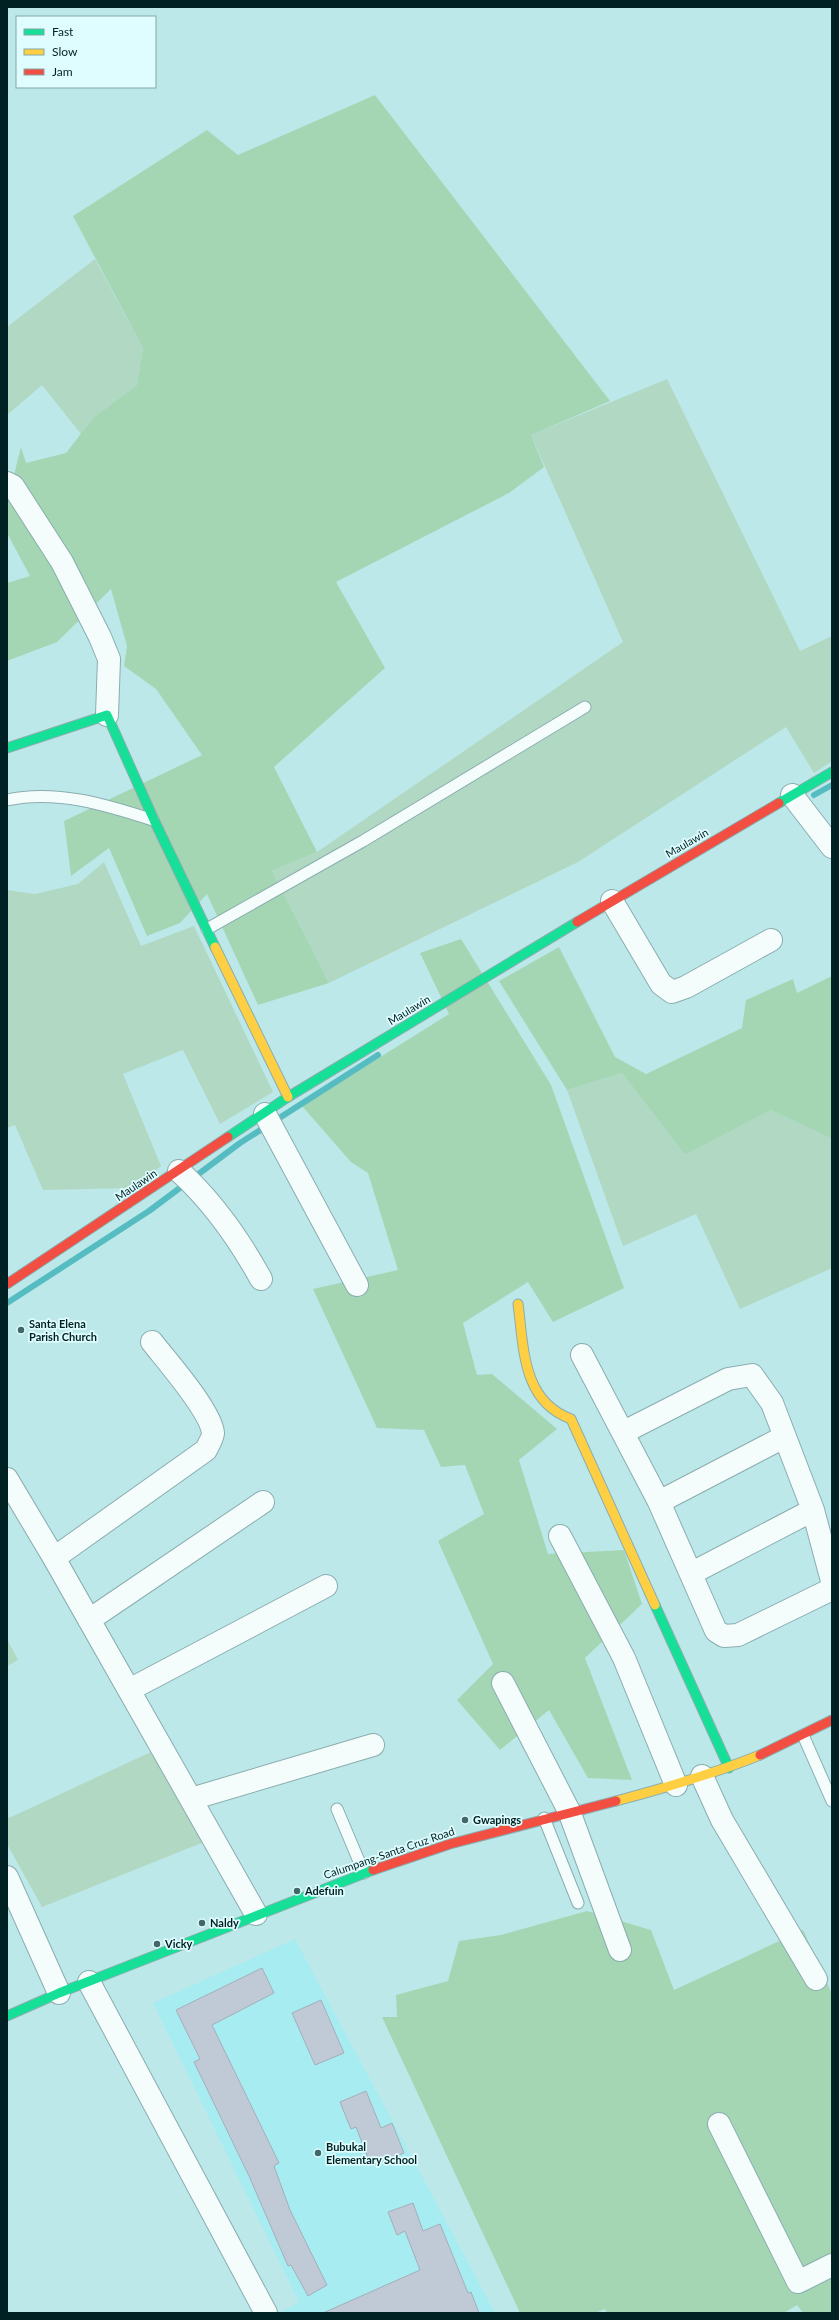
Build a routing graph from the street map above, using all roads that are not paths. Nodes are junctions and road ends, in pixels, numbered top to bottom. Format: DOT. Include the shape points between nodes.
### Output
graph roads {
  1 [pos="7,483"];
  2 [pos="585,707"];
  3 [pos="107,715"];
  4 [pos="7,748"];
  5 [pos="832,772"];
  6 [pos="792,795"];
  7 [pos="7,800"];
  8 [pos="154,820"];
  9 [pos="832,847"];
  10 [pos="612,901"];
  11 [pos="207,929"];
  12 [pos="771,940"];
  13 [pos="288,1097"];
  14 [pos="265,1114"];
  15 [pos="179,1171"];
  16 [pos="261,1279"];
  17 [pos="7,1284"];
  18 [pos="357,1285"];
  19 [pos="518,1304"];
  20 [pos="152,1342"];
  21 [pos="582,1355"];
  22 [pos="624,1432"];
  23 [pos="784,1437"];
  24 [pos="7,1479"];
  25 [pos="263,1502"];
  26 [pos="659,1502"];
  27 [pos="813,1510"];
  28 [pos="560,1536"];
  29 [pos="54,1558"];
  30 [pos="692,1573"];
  31 [pos="832,1580"];
  32 [pos="326,1586"];
  33 [pos="832,1589"];
  34 [pos="89,1620"];
  35 [pos="504,1683"];
  36 [pos="129,1690"];
  37 [pos="832,1720"];
  38 [pos="803,1735"];
  39 [pos="373,1745"];
  40 [pos="729,1768"];
  41 [pos="702,1776"];
  42 [pos="676,1785"];
  43 [pos="190,1799"];
  44 [pos="832,1801"];
  45 [pos="337,1810"];
  46 [pos="569,1811"];
  47 [pos="544,1818"];
  48 [pos="364,1873"];
  49 [pos="7,1877"];
  50 [pos="578,1904"];
  51 [pos="256,1914"];
  52 [pos="620,1950"];
  53 [pos="816,1979"];
  54 [pos="89,1982"];
  55 [pos="59,1993"];
  56 [pos="7,2016"];
  57 [pos="719,2124"];
  58 [pos="832,2265"];
  59 [pos="266,2313"];
  1 -- 3 [label="street" via="13,486 62,562 100,637 109,660"];
  2 -- 11 [label="lane" via="363,841"];
  3 -- 4 [label="street"];
  3 -- 8 [label="street"];
  5 -- 6 [label="street, Maulawin"];
  6 -- 9 [label="street"];
  6 -- 10 [label="street, Maulawin"];
  7 -- 8 [label="lane" via="40,796 77,799 111,806"];
  8 -- 11 [label="street"];
  10 -- 12 [label="street" via="661,984 672,992 686,988"];
  10 -- 13 [label="street, Maulawin"];
  11 -- 13 [label="street"];
  13 -- 14 [label="street, Maulawin"];
  14 -- 15 [label="street, Maulawin"];
  14 -- 18 [label="street"];
  15 -- 16 [label="street" via="198,1188 248,1255"];
  15 -- 17 [label="street, Maulawin"];
  19 -- 40 [label="street" via="535,1391 574,1425"];
  20 -- 29 [label="street" via="210,1422 213,1434 206,1450"];
  21 -- 22 [label="street"];
  22 -- 23 [label="street" via="728,1379 752,1375 772,1403"];
  22 -- 26 [label="street"];
  23 -- 26 [label="street"];
  23 -- 27 [label="street"];
  24 -- 29 [label="street"];
  25 -- 34 [label="street"];
  26 -- 30 [label="street"];
  27 -- 30 [label="street"];
  27 -- 31 [label="street"];
  28 -- 42 [label="street" via="624,1658"];
  29 -- 34 [label="street"];
  30 -- 33 [label="street" via="716,1631 724,1636 738,1635"];
  32 -- 36 [label="street"];
  34 -- 36 [label="street"];
  35 -- 46 [label="street"];
  36 -- 43 [label="street"];
  37 -- 38 [label="street, Calumpang-Santa Cruz Road"];
  38 -- 40 [label="street, Calumpang-Santa Cruz Road"];
  38 -- 44 [label="lane"];
  39 -- 43 [label="street"];
  40 -- 41 [label="street, Calumpang-Santa Cruz Road"];
  41 -- 42 [label="street, Calumpang-Santa Cruz Road"];
  41 -- 53 [label="street" via="722,1820"];
  42 -- 46 [label="street, Calumpang-Santa Cruz Road"];
  43 -- 51 [label="street"];
  45 -- 48 [label="lane"];
  46 -- 47 [label="street, Calumpang-Santa Cruz Road"];
  46 -- 52 [label="street"];
  47 -- 48 [label="street, Calumpang-Santa Cruz Road" via="450,1844"];
  47 -- 50 [label="lane"];
  48 -- 51 [label="street, Calumpang-Santa Cruz Road"];
  49 -- 55 [label="street"];
  51 -- 54 [label="street, Calumpang-Santa Cruz Road"];
  54 -- 55 [label="street, Calumpang-Santa Cruz Road"];
  54 -- 59 [label="street"];
  55 -- 56 [label="street, Calumpang-Santa Cruz Road"];
  57 -- 58 [label="street" via="798,2282"];
}
